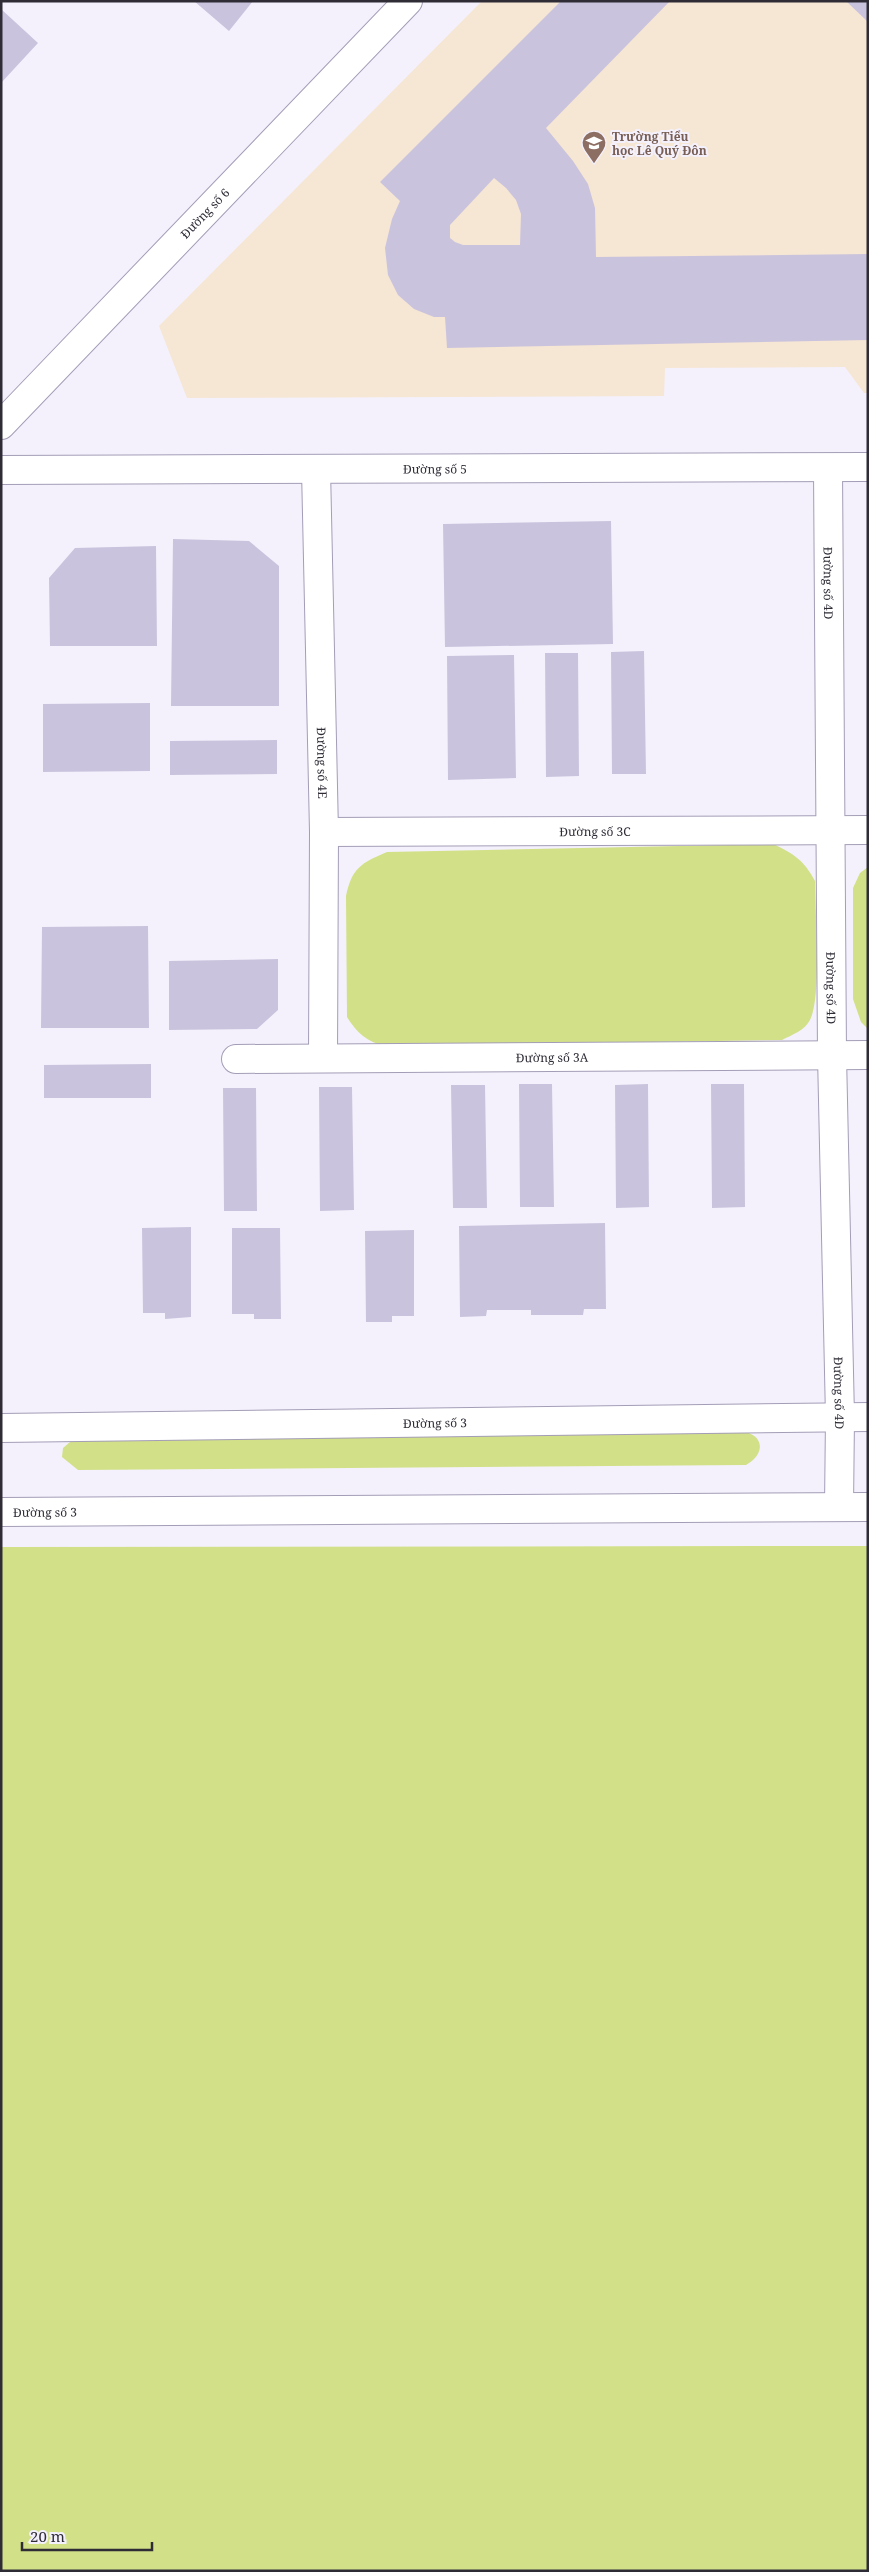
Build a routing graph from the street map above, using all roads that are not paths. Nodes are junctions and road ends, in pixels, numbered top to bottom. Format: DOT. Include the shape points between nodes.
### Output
graph roads {
  1 [pos="408,1"];
  2 [pos="1,425"];
  3 [pos="868,467"];
  4 [pos="828,468"];
  5 [pos="316,469"];
  6 [pos="1,470"];
  7 [pos="830,830"];
  8 [pos="868,830"];
  9 [pos="324,832"];
  10 [pos="832,1055"];
  11 [pos="868,1055"];
  12 [pos="323,1057"];
  13 [pos="236,1059"];
  14 [pos="840,1417"];
  15 [pos="868,1417"];
  16 [pos="1,1428"];
  17 [pos="839,1507"];
  18 [pos="868,1507"];
  19 [pos="1,1512"];
  1 -- 2 [label="street, Đường số 6"];
  3 -- 4 [label="street, Đường số 5"];
  4 -- 5 [label="street, Đường số 5"];
  4 -- 7 [label="street, Đường số 4D"];
  5 -- 6 [label="street, Đường số 5"];
  5 -- 9 [label="street, Đường số 4E"];
  7 -- 8 [label="street, Đường số 3C"];
  7 -- 9 [label="street, Đường số 3C"];
  7 -- 10 [label="street, Đường số 4D"];
  9 -- 12 [label="street, Đường số 4E"];
  10 -- 11 [label="street, Đường số 3A"];
  10 -- 12 [label="street, Đường số 3A"];
  10 -- 14 [label="street, Đường số 4D"];
  12 -- 13 [label="street, Đường số 3A"];
  14 -- 15 [label="street, Đường số 3"];
  14 -- 16 [label="street, Đường số 3"];
  14 -- 17 [label="street, Đường số 4D"];
  17 -- 18 [label="street, Đường số 3"];
  17 -- 19 [label="street, Đường số 3"];
}
